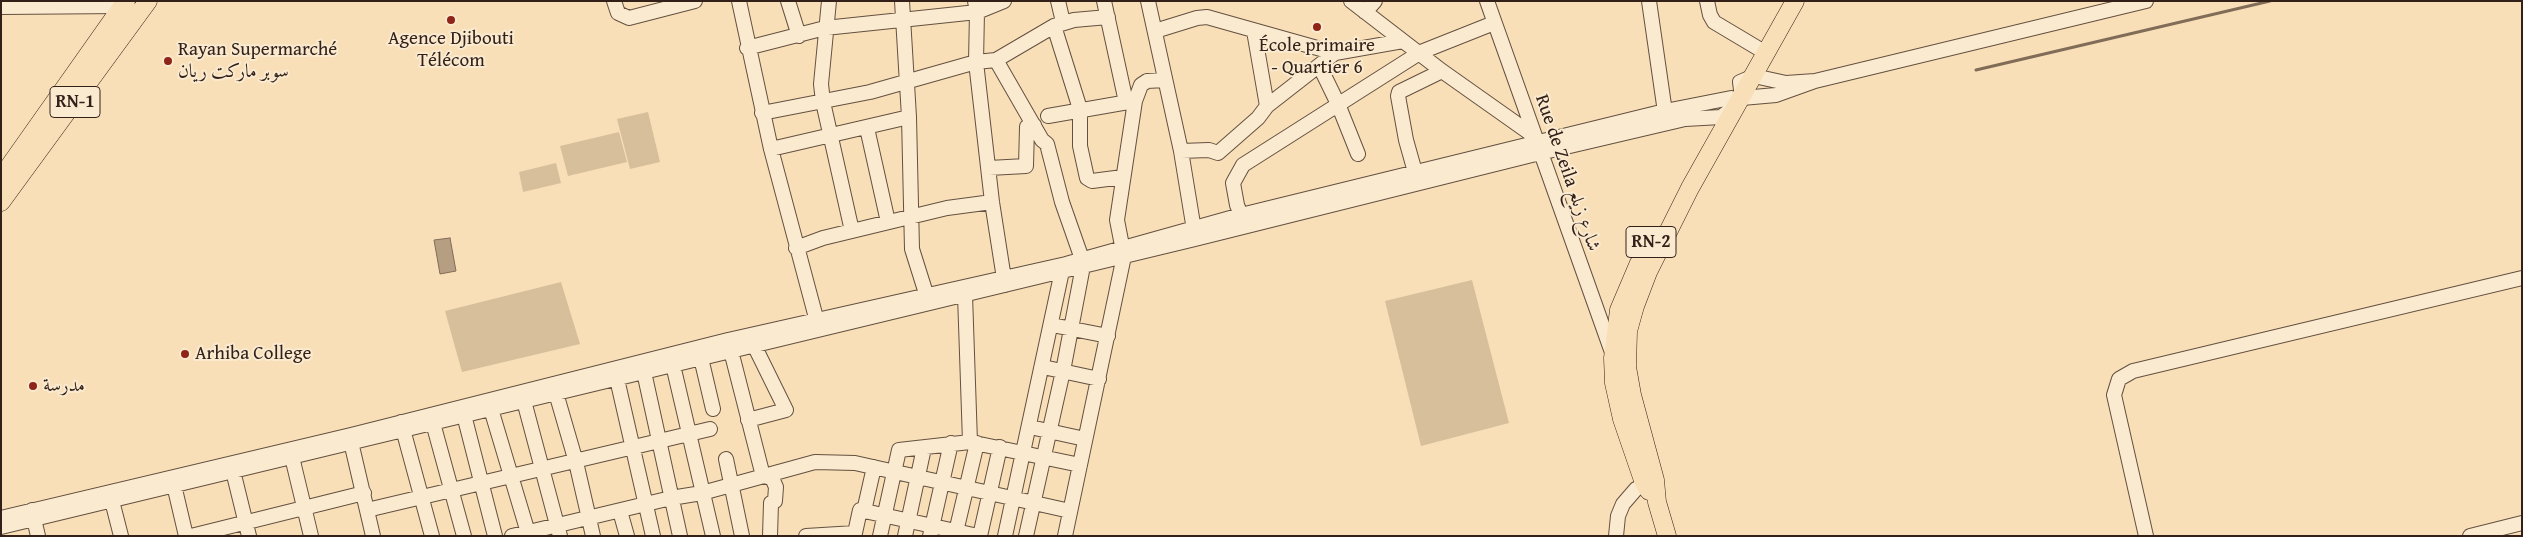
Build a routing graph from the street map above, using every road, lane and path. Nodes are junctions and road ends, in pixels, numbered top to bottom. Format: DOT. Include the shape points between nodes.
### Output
graph roads {
  1 [pos="148,1"];
  2 [pos="614,1"];
  3 [pos="739,1"];
  4 [pos="788,1"];
  5 [pos="829,1"];
  6 [pos="902,1"];
  7 [pos="1004,1"];
  8 [pos="1058,1"];
  9 [pos="1104,1"];
  10 [pos="1148,1"];
  11 [pos="1351,1"];
  12 [pos="1375,1"];
  13 [pos="1487,1"];
  14 [pos="1649,1"];
  15 [pos="1707,1"];
  16 [pos="1785,1"];
  17 [pos="1795,1"];
  18 [pos="2146,1"];
  19 [pos="690,2"];
  20 [pos="124,4"];
  21 [pos="976,6"];
  22 [pos="1,8"];
  23 [pos="1365,12"];
  24 [pos="1108,16"];
  25 [pos="903,20"];
  26 [pos="1494,23"];
  27 [pos="1058,24"];
  28 [pos="825,28"];
  29 [pos="1155,31"];
  30 [pos="1254,31"];
  31 [pos="799,36"];
  32 [pos="1403,41"];
  33 [pos="748,48"];
  34 [pos="1762,51"];
  35 [pos="1421,52"];
  36 [pos="1335,53"];
  37 [pos="996,60"];
  38 [pos="976,62"];
  39 [pos="1320,67"];
  40 [pos="1442,71"];
  41 [pos="1165,80"];
  42 [pos="1815,81"];
  43 [pos="908,83"];
  44 [pos="1741,92"];
  45 [pos="823,102"];
  46 [pos="1130,102"];
  47 [pos="1338,104"];
  48 [pos="1267,106"];
  49 [pos="1080,109"];
  50 [pos="762,113"];
  51 [pos="1048,116"];
  52 [pos="909,117"];
  53 [pos="1721,117"];
  54 [pos="1666,118"];
  55 [pos="1034,125"];
  56 [pos="867,128"];
  57 [pos="830,136"];
  58 [pos="1537,144"];
  59 [pos="770,149"];
  60 [pos="1181,151"];
  61 [pos="1358,154"];
  62 [pos="989,168"];
  63 [pos="1415,172"];
  64 [pos="1123,176"];
  65 [pos="1,178"];
  66 [pos="1392,184"];
  67 [pos="1,202"];
  68 [pos="992,202"];
  69 [pos="911,217"];
  70 [pos="1243,221"];
  71 [pos="888,222"];
  72 [pos="852,231"];
  73 [pos="1195,233"];
  74 [pos="796,248"];
  75 [pos="1123,252"];
  76 [pos="1082,263"];
  77 [pos="1064,268"];
  78 [pos="2522,278"];
  79 [pos="1004,281"];
  80 [pos="965,295"];
  81 [pos="928,299"];
  82 [pos="1052,324"];
  83 [pos="818,325"];
  84 [pos="1072,328"];
  85 [pos="1108,336"];
  86 [pos="754,345"];
  87 [pos="729,346"];
  88 [pos="701,358"];
  89 [pos="1620,362"];
  90 [pos="673,365"];
  91 [pos="1043,367"];
  92 [pos="1063,371"];
  93 [pos="644,372"];
  94 [pos="617,379"];
  95 [pos="1099,379"];
  96 [pos="556,393"];
  97 [pos="524,401"];
  98 [pos="713,408"];
  99 [pos="491,409"];
  100 [pos="464,415"];
  101 [pos="748,420"];
  102 [pos="433,423"];
  103 [pos="401,426"];
  104 [pos="1030,427"];
  105 [pos="710,429"];
  106 [pos="1050,431"];
  107 [pos="689,434"];
  108 [pos="1085,439"];
  109 [pos="351,442"];
  110 [pos="661,442"];
  111 [pos="952,443"];
  112 [pos="973,443"];
  113 [pos="1000,447"];
  114 [pos="633,448"];
  115 [pos="924,448"];
  116 [pos="1024,452"];
  117 [pos="292,457"];
  118 [pos="1043,457"];
  119 [pos="726,459"];
  120 [pos="576,462"];
  121 [pos="1080,465"];
  122 [pos="874,467"];
  123 [pos="543,469"];
  124 [pos="233,471"];
  125 [pos="893,471"];
  126 [pos="512,475"];
  127 [pos="763,476"];
  128 [pos="919,476"];
  129 [pos="943,482"];
  130 [pos="1650,482"];
  131 [pos="482,483"];
  132 [pos="174,485"];
  133 [pos="731,485"];
  134 [pos="967,488"];
  135 [pos="451,491"];
  136 [pos="364,493"];
  137 [pos="702,493"];
  138 [pos="990,493"];
  139 [pos="111,497"];
  140 [pos="422,497"];
  141 [pos="671,498"];
  142 [pos="1013,498"];
  143 [pos="1033,502"];
  144 [pos="646,505"];
  145 [pos="304,508"];
  146 [pos="367,510"];
  147 [pos="620,511"];
  148 [pos="864,511"];
  149 [pos="1070,511"];
  150 [pos="33,514"];
  151 [pos="885,516"];
  152 [pos="1,518"];
  153 [pos="589,519"];
  154 [pos="909,521"];
  155 [pos="2522,523"];
  156 [pos="1,528"];
  157 [pos="247,529"];
  158 [pos="559,531"];
  159 [pos="931,531"];
  160 [pos="956,533"];
  161 [pos="529,534"];
  162 [pos="368,535"];
  163 [pos="38,536"];
  164 [pos="121,536"];
  165 [pos="186,536"];
  166 [pos="191,536"];
  167 [pos="311,536"];
  168 [pos="432,536"];
  169 [pos="464,536"];
  170 [pos="495,536"];
  171 [pos="512,536"];
  172 [pos="593,536"];
  173 [pos="627,536"];
  174 [pos="653,536"];
  175 [pos="680,536"];
  176 [pos="713,536"];
  177 [pos="742,536"];
  178 [pos="770,536"];
  179 [pos="806,536"];
  180 [pos="880,536"];
  181 [pos="905,536"];
  182 [pos="979,536"];
  183 [pos="1005,536"];
  184 [pos="1026,536"];
  185 [pos="1064,536"];
  186 [pos="1616,536"];
  187 [pos="1666,536"];
  188 [pos="2146,536"];
  189 [pos="2470,536"];
  1 -- 67 [label="main road, RN-1"];
  2 -- 19 [label="street" via="618,13 629,18"];
  3 -- 33 [label="street"];
  4 -- 31 [label="street"];
  5 -- 28 [label="street"];
  6 -- 25 [label="street"];
  7 -- 21 [label="street"];
  8 -- 27 [label="street"];
  9 -- 24 [label="street"];
  10 -- 29 [label="street"];
  11 -- 23 [label="street"];
  12 -- 23 [label="street"];
  13 -- 26 [label="street, Rue de Zeila شارع زيلع"];
  14 -- 54 [label="street"];
  15 -- 34 [label="street" via="1714,22"];
  16 -- 34 [label="main road, RN-2"];
  17 -- 34 [label="main road, RN-2"];
  18 -- 42 [label="street"];
  20 -- 22 [label="street"];
  20 -- 65 [label="main road, RN-1"];
  21 -- 25 [label="street"];
  21 -- 38 [label="street"];
  23 -- 32 [label="street"];
  24 -- 27 [label="street"];
  24 -- 46 [label="street"];
  25 -- 28 [label="street"];
  25 -- 43 [label="street"];
  26 -- 35 [label="street"];
  26 -- 58 [label="street, Rue de Zeila شارع زيلع"];
  27 -- 37 [label="street"];
  27 -- 49 [label="street"];
  28 -- 31 [label="street"];
  28 -- 45 [label="street"];
  29 -- 30 [label="street" via="1207,18"];
  29 -- 41 [label="street"];
  30 -- 36 [label="street"];
  30 -- 48 [label="street"];
  31 -- 33 [label="street"];
  32 -- 35 [label="street"];
  32 -- 36 [label="street"];
  33 -- 50 [label="street"];
  34 -- 44 [label="main road, RN-2"];
  35 -- 40 [label="street"];
  35 -- 47 [label="street"];
  36 -- 39 [label="street"];
  37 -- 38 [label="street"];
  37 -- 55 [label="street"];
  38 -- 43 [label="street"];
  38 -- 62 [label="street"];
  39 -- 47 [label="street"];
  39 -- 48 [label="street"];
  40 -- 58 [label="street"];
  40 -- 63 [label="street" via="1399,92 1406,140"];
  41 -- 46 [label="street" via="1146,81"];
  41 -- 60 [label="street"];
  42 -- 44 [label="street" via="1786,82"];
  42 -- 44 [label="street" via="1776,95"];
  43 -- 45 [label="street"];
  43 -- 52 [label="street"];
  44 -- 53 [label="main road, RN-2"];
  44 -- 54 [label="street"];
  44 -- 89 [label="main road, RN-2" via="1648,272"];
  45 -- 50 [label="street"];
  45 -- 57 [label="street"];
  46 -- 49 [label="street"];
  46 -- 64 [label="street"];
  47 -- 61 [label="street"];
  47 -- 70 [label="street" via="1242,165 1233,184"];
  48 -- 60 [label="street" via="1218,153 1214,150"];
  49 -- 51 [label="street"];
  49 -- 64 [label="street" via="1080,146 1088,180"];
  50 -- 59 [label="street"];
  52 -- 56 [label="street"];
  52 -- 69 [label="street"];
  53 -- 54 [label="street"];
  53 -- 89 [label="main road, RN-2" via="1640,261 1620,310"];
  54 -- 58 [label="street"];
  55 -- 62 [label="street" via="1027,127 1026,166"];
  55 -- 76 [label="street" via="1048,144"];
  56 -- 57 [label="street"];
  56 -- 71 [label="street"];
  57 -- 59 [label="street"];
  57 -- 72 [label="street"];
  58 -- 63 [label="street"];
  58 -- 66 [label="street"];
  58 -- 89 [label="street, Rue de Zeila شارع زيلع"];
  59 -- 74 [label="street"];
  60 -- 73 [label="street"];
  62 -- 68 [label="street"];
  63 -- 66 [label="street"];
  64 -- 75 [label="street" via="1118,220"];
  66 -- 70 [label="street"];
  68 -- 69 [label="street"];
  68 -- 79 [label="street"];
  69 -- 71 [label="street"];
  69 -- 81 [label="street" via="912,250"];
  70 -- 73 [label="street"];
  71 -- 72 [label="street"];
  72 -- 74 [label="street"];
  73 -- 75 [label="street"];
  74 -- 83 [label="street"];
  75 -- 76 [label="street"];
  75 -- 85 [label="street"];
  76 -- 77 [label="street"];
  76 -- 84 [label="street"];
  77 -- 79 [label="street"];
  77 -- 82 [label="street"];
  78 -- 188 [label="street" via="2133,371 2119,379 2114,395"];
  79 -- 80 [label="street"];
  79 -- 81 [label="street"];
  80 -- 81 [label="street"];
  80 -- 112 [label="street"];
  81 -- 83 [label="street"];
  82 -- 84 [label="street"];
  82 -- 91 [label="street"];
  83 -- 86 [label="street"];
  83 -- 87 [label="street"];
  84 -- 85 [label="street"];
  84 -- 92 [label="street"];
  85 -- 95 [label="street"];
  86 -- 87 [label="street"];
  86 -- 101 [label="street" via="786,410"];
  87 -- 88 [label="street"];
  87 -- 101 [label="street"];
  87 -- 103 [label="street"];
  88 -- 90 [label="street"];
  88 -- 98 [label="street"];
  89 -- 130 [label="main road, RN-2" via="1635,410"];
  90 -- 93 [label="street"];
  90 -- 107 [label="street"];
  91 -- 92 [label="street"];
  91 -- 104 [label="street"];
  92 -- 95 [label="street"];
  92 -- 106 [label="street"];
  93 -- 94 [label="street"];
  93 -- 110 [label="street"];
  94 -- 96 [label="street"];
  94 -- 114 [label="street"];
  95 -- 108 [label="street"];
  96 -- 97 [label="street"];
  96 -- 120 [label="street"];
  97 -- 99 [label="street"];
  97 -- 123 [label="street"];
  99 -- 100 [label="street"];
  99 -- 126 [label="street"];
  100 -- 102 [label="street"];
  100 -- 131 [label="street"];
  101 -- 127 [label="street"];
  102 -- 103 [label="street"];
  102 -- 135 [label="street"];
  103 -- 109 [label="street"];
  103 -- 139 [label="street"];
  103 -- 140 [label="street"];
  104 -- 106 [label="street"];
  104 -- 116 [label="street"];
  105 -- 107 [label="street"];
  106 -- 108 [label="street"];
  106 -- 118 [label="street"];
  107 -- 110 [label="street"];
  107 -- 137 [label="street"];
  108 -- 121 [label="street"];
  109 -- 117 [label="street"];
  109 -- 136 [label="street"];
  110 -- 114 [label="street"];
  110 -- 141 [label="street"];
  111 -- 112 [label="street"];
  111 -- 115 [label="street"];
  111 -- 129 [label="street"];
  112 -- 113 [label="street"];
  112 -- 134 [label="street"];
  113 -- 116 [label="street"];
  113 -- 138 [label="street"];
  114 -- 120 [label="street"];
  114 -- 144 [label="street"];
  115 -- 125 [label="street" via="899,450"];
  115 -- 128 [label="street"];
  116 -- 118 [label="street"];
  116 -- 142 [label="street"];
  117 -- 124 [label="street"];
  117 -- 145 [label="street"];
  118 -- 121 [label="street"];
  118 -- 143 [label="street"];
  119 -- 133 [label="street"];
  120 -- 123 [label="street"];
  120 -- 153 [label="street"];
  121 -- 149 [label="street"];
  122 -- 125 [label="street"];
  122 -- 127 [label="street" via="815,462"];
  122 -- 148 [label="street"];
  123 -- 126 [label="street"];
  123 -- 158 [label="street"];
  124 -- 132 [label="street"];
  124 -- 157 [label="street"];
  125 -- 128 [label="street"];
  125 -- 151 [label="street"];
  126 -- 131 [label="street"];
  126 -- 161 [label="street"];
  127 -- 133 [label="street"];
  127 -- 178 [label="street" via="772,478 776,487"];
  128 -- 129 [label="street"];
  128 -- 154 [label="street"];
  129 -- 134 [label="street"];
  129 -- 159 [label="street"];
  130 -- 186 [label="street" via="1636,489 1624,504 1618,516"];
  130 -- 187 [label="main road, RN-2"];
  131 -- 135 [label="street"];
  131 -- 170 [label="street"];
  132 -- 139 [label="street"];
  132 -- 165 [label="street"];
  133 -- 137 [label="street"];
  133 -- 177 [label="street"];
  134 -- 138 [label="street"];
  134 -- 160 [label="street"];
  135 -- 140 [label="street"];
  135 -- 169 [label="street"];
  136 -- 145 [label="street"];
  136 -- 146 [label="street"];
  137 -- 141 [label="street"];
  137 -- 176 [label="street"];
  138 -- 142 [label="street"];
  138 -- 182 [label="street"];
  139 -- 150 [label="street"];
  139 -- 164 [label="street"];
  140 -- 146 [label="street"];
  140 -- 168 [label="street"];
  141 -- 144 [label="street"];
  141 -- 175 [label="street"];
  142 -- 143 [label="street"];
  142 -- 183 [label="street"];
  143 -- 149 [label="street"];
  143 -- 184 [label="street"];
  144 -- 147 [label="street"];
  144 -- 174 [label="street"];
  145 -- 157 [label="street"];
  145 -- 167 [label="street"];
  146 -- 162 [label="street"];
  147 -- 153 [label="street"];
  147 -- 173 [label="street"];
  148 -- 151 [label="street"];
  148 -- 179 [label="street" via="860,510 855,534"];
  149 -- 185 [label="street"];
  150 -- 152 [label="street"];
  150 -- 156 [label="street"];
  150 -- 163 [label="street"];
  151 -- 154 [label="street"];
  151 -- 180 [label="street"];
  153 -- 158 [label="street"];
  153 -- 172 [label="street"];
  154 -- 159 [label="street"];
  154 -- 181 [label="street"];
  155 -- 189 [label="street"];
  157 -- 166 [label="street"];
  158 -- 161 [label="street"];
  159 -- 160 [label="street"];
  160 -- 182 [label="street"];
  161 -- 171 [label="street"];
}
